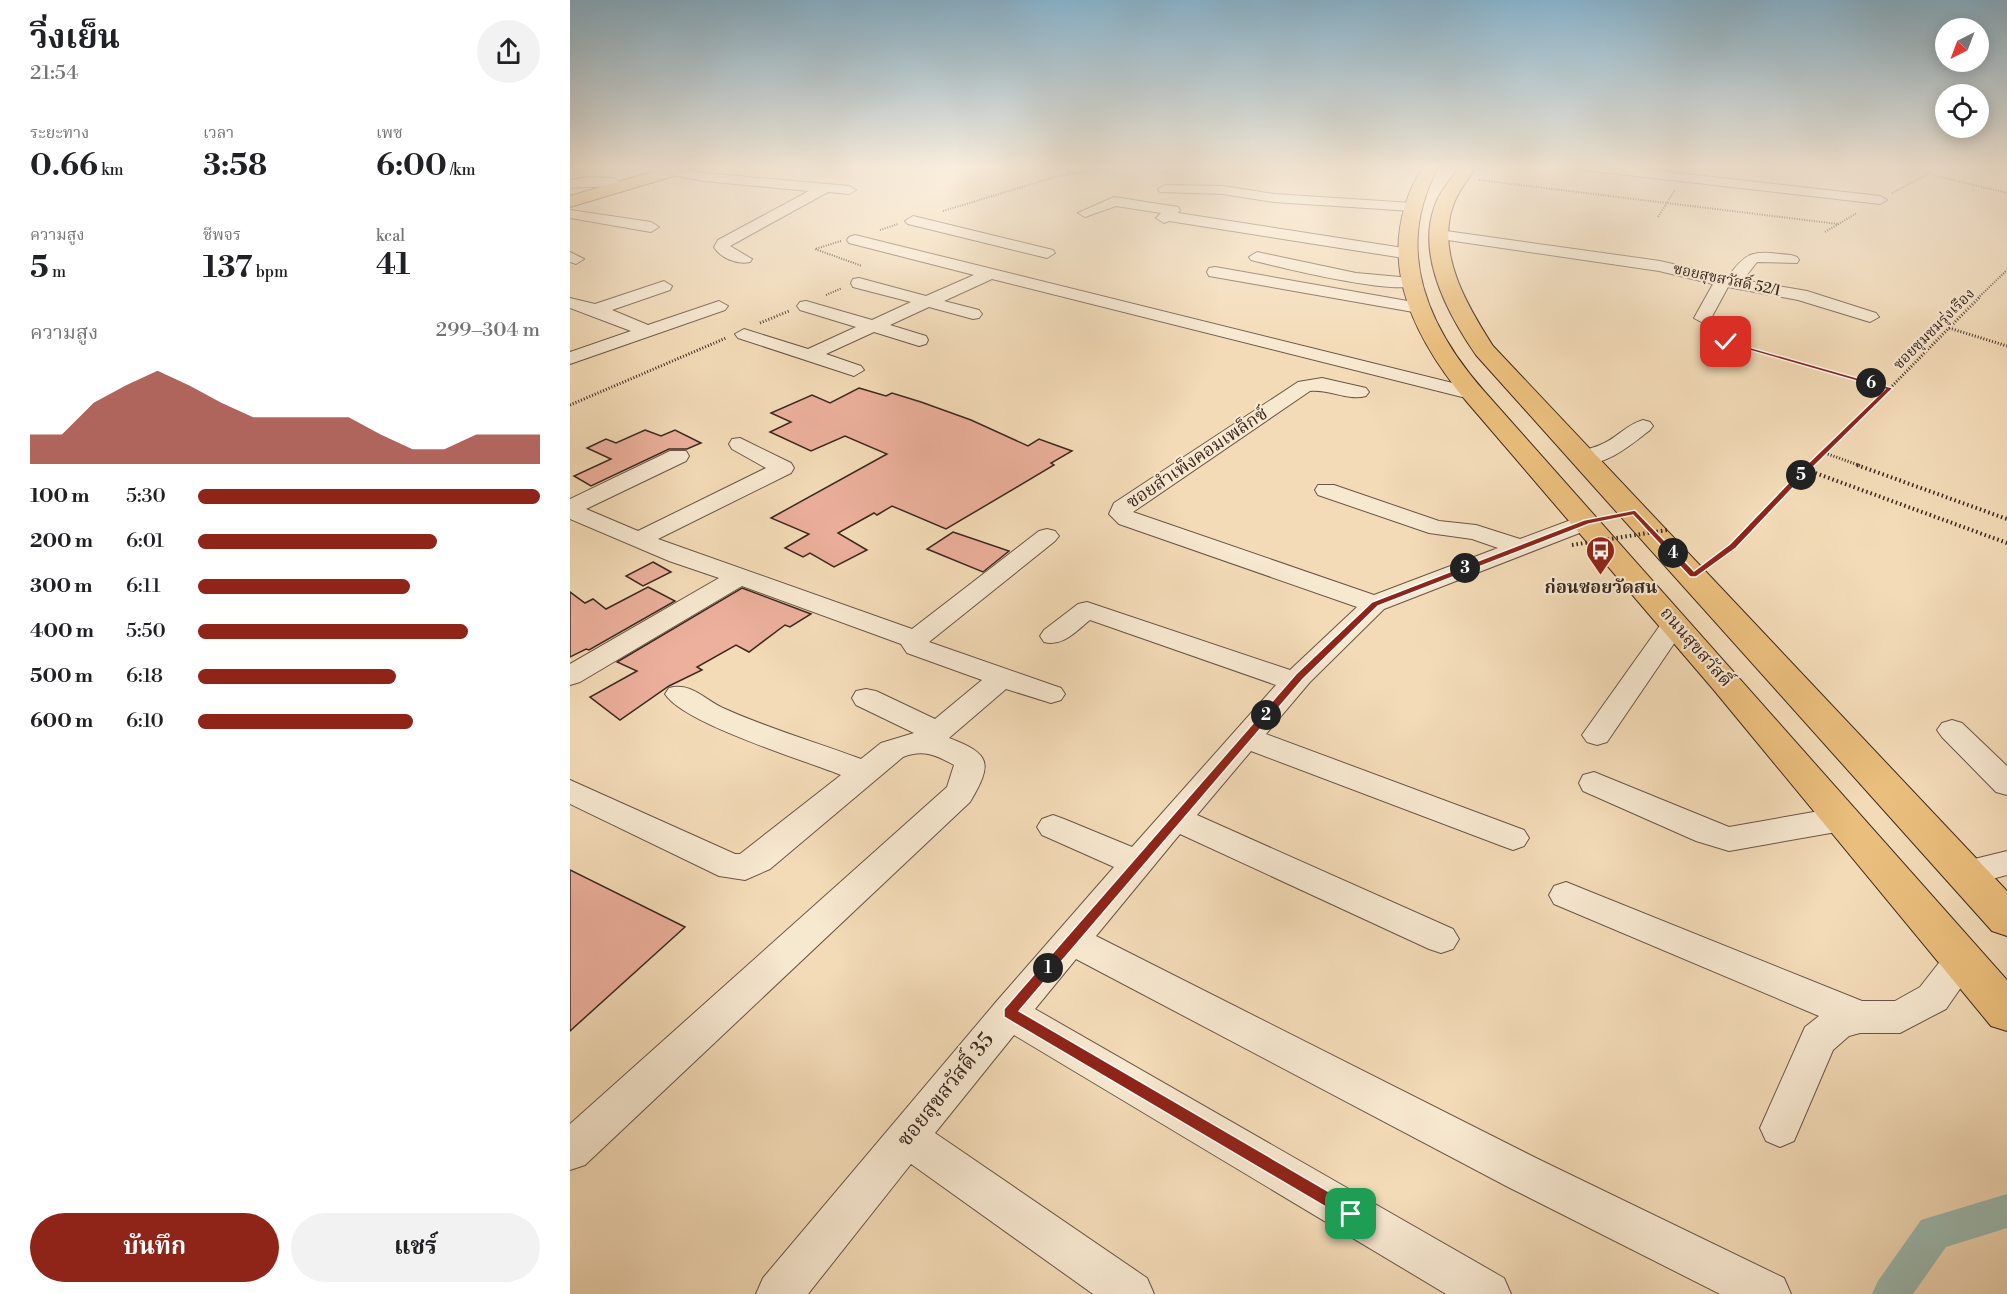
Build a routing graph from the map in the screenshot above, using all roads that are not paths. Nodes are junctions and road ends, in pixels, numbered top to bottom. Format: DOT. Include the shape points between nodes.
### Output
graph roads {
  1 [pos="647,226"];
  2 [pos="755,226"];
  3 [pos="933,226"];
  4 [pos="1261,226"];
  5 [pos="1411,226"];
  6 [pos="1444,226"];
  7 [pos="1492,226"];
  8 [pos="651,227"];
  9 [pos="1447,236"];
  10 [pos="852,239"];
  11 [pos="999,242"];
  12 [pos="1047,253"];
  13 [pos="1410,254"];
  14 [pos="1257,257"];
  15 [pos="744,259"];
  16 [pos="1791,260"];
  17 [pos="953,264"];
  18 [pos="1215,272"];
  19 [pos="991,273"];
  20 [pos="858,279"];
  21 [pos="1728,282"];
  22 [pos="1411,283"];
  23 [pos="664,286"];
  24 [pos="927,302"];
  25 [pos="570,303"];
  26 [pos="692,303"];
  27 [pos="719,306"];
  28 [pos="800,308"];
  29 [pos="1419,308"];
  30 [pos="596,309"];
  31 [pos="973,314"];
  32 [pos="1870,317"];
  33 [pos="1703,318"];
  34 [pos="873,326"];
  35 [pos="639,328"];
  36 [pos="742,333"];
  37 [pos="919,340"];
  38 [pos="809,355"];
  39 [pos="570,358"];
  40 [pos="854,370"];
  41 [pos="1359,392"];
  42 [pos="1474,394"];
  43 [pos="1643,426"];
  44 [pos="740,444"];
  45 [pos="678,456"];
  46 [pos="1585,458"];
  47 [pos="1326,490"];
  48 [pos="570,510"];
  49 [pos="1635,512"];
  50 [pos="1579,533"];
  51 [pos="1047,536"];
  52 [pos="640,539"];
  53 [pos="1519,547"];
  54 [pos="738,578"];
  55 [pos="1375,604"];
  56 [pos="1675,623"];
  57 [pos="1053,636"];
  58 [pos="915,640"];
  59 [pos="570,676"];
  60 [pos="1002,678"];
  61 [pos="1295,682"];
  62 [pos="679,694"];
  63 [pos="1051,694"];
  64 [pos="866,699"];
  65 [pos="1952,730"];
  66 [pos="1597,735"];
  67 [pos="933,736"];
  68 [pos="1246,738"];
  69 [pos="864,772"];
  70 [pos="1594,783"];
  71 [pos="2007,784"];
  72 [pos="570,791"];
  73 [pos="1176,819"];
  74 [pos="1842,819"];
  75 [pos="1053,827"];
  76 [pos="1513,838"];
  77 [pos="1137,863"];
  78 [pos="2007,863"];
  79 [pos="1966,873"];
  80 [pos="1566,895"];
  81 [pos="2007,919"];
  82 [pos="1441,939"];
  83 [pos="1072,940"];
  84 [pos="1962,960"];
  85 [pos="2007,1012"];
  86 [pos="1009,1013"];
  87 [pos="1860,1017"];
  88 [pos="1780,1128"];
  89 [pos="907,1137"];
  90 [pos="570,1152"];
  91 [pos="778,1294"];
  92 [pos="1131,1294"];
  93 [pos="1488,1294"];
  94 [pos="1768,1294"];
  1 -- 8 [label="street"];
  2 -- 15 [label="street" via="722,247"];
  3 -- 11 [label="street"];
  4 -- 13 [label="street"];
  5 -- 13 [label="main road, ถนนสุขสวัสดิ์"];
  6 -- 9 [label="main road"];
  7 -- 9 [label="street" via="1486,231"];
  9 -- 21 [label="street, ซอยสุขสวัสดิ์ 52/1" via="1660,266"];
  9 -- 46 [label="main road" via="1440,250 1467,323 1520,392"];
  10 -- 17 [label="street"];
  11 -- 12 [label="street"];
  11 -- 17 [label="street"];
  13 -- 22 [label="main road, ถนนสุขสวัสดิ์"];
  14 -- 22 [label="street" via="1356,278"];
  16 -- 21 [label="street" via="1754,257"];
  17 -- 19 [label="street"];
  18 -- 29 [label="street"];
  19 -- 24 [label="street"];
  19 -- 42 [label="street"];
  20 -- 24 [label="street"];
  21 -- 32 [label="street, ซอยสุขสวัสดิ์ 52/1" via="1801,295"];
  21 -- 33 [label="street"];
  22 -- 29 [label="main road, ถนนสุขสวัสดิ์"];
  23 -- 30 [label="street"];
  24 -- 31 [label="street"];
  24 -- 34 [label="street"];
  25 -- 30 [label="street"];
  26 -- 35 [label="street"];
  27 -- 35 [label="street"];
  28 -- 34 [label="street"];
  29 -- 42 [label="main road, ถนนสุขสวัสดิ์" via="1431,335"];
  30 -- 35 [label="street"];
  34 -- 37 [label="street"];
  34 -- 38 [label="street"];
  35 -- 39 [label="street"];
  36 -- 38 [label="street"];
  38 -- 40 [label="street"];
  41 -- 55 [label="street, ซอยสำเพ็งคอมเพล็กซ์" via="1322,384 1305,386 1132,501 1122,508 1121,514"];
  42 -- 50 [label="main road, ถนนสุขสวัสดิ์"];
  43 -- 46 [label="street" via="1611,449"];
  44 -- 52 [label="street" via="783,468"];
  45 -- 48 [label="street"];
  46 -- 49 [label="main road"];
  47 -- 53 [label="street" via="1437,528 1476,532"];
  48 -- 52 [label="street"];
  49 -- 50 [label="main road"];
  49 -- 79 [label="main road"];
  50 -- 53 [label="street, ซอยสุขสวัสดิ์ 35"];
  50 -- 56 [label="main road, ถนนสุขสวัสดิ์"];
  51 -- 58 [label="street"];
  52 -- 54 [label="street"];
  53 -- 55 [label="street, ซอยสุขสวัสดิ์ 35"];
  54 -- 58 [label="street"];
  54 -- 59 [label="street"];
  55 -- 61 [label="street, ซอยสุขสวัสดิ์ 35"];
  56 -- 66 [label="street"];
  56 -- 74 [label="main road, ถนนสุขสวัสดิ์"];
  57 -- 61 [label="street" via="1087,610"];
  58 -- 60 [label="street" via="917,647"];
  60 -- 63 [label="street"];
  60 -- 67 [label="street"];
  61 -- 68 [label="street, ซอยสุขสวัสดิ์ 35"];
  62 -- 69 [label="street" via="711,714"];
  64 -- 67 [label="street"];
  65 -- 71 [label="street"];
  67 -- 69 [label="street" via="892,750"];
  67 -- 90 [label="street" via="970,760 959,794"];
  68 -- 73 [label="street, ซอยสุขสวัสดิ์ 35"];
  68 -- 76 [label="street"];
  69 -- 72 [label="street" via="745,867 731,867"];
  70 -- 74 [label="street" via="1729,839"];
  73 -- 77 [label="street, ซอยสุขสวัสดิ์ 35"];
  73 -- 82 [label="street"];
  74 -- 84 [label="main road, ถนนสุขสวัสดิ์"];
  75 -- 77 [label="street"];
  77 -- 83 [label="street, ซอยสุขสวัสดิ์ 35"];
  78 -- 79 [label="street"];
  79 -- 81 [label="main road"];
  80 -- 87 [label="street"];
  83 -- 86 [label="street, ซอยสุขสวัสดิ์ 35"];
  83 -- 94 [label="street" via="1512,1168"];
  84 -- 85 [label="main road, ถนนสุขสวัสดิ์"];
  84 -- 87 [label="street" via="1933,998 1900,1017"];
  86 -- 89 [label="street, ซอยสุขสวัสดิ์ 35"];
  86 -- 93 [label="street"];
  87 -- 88 [label="street" via="1838,1023 1818,1039"];
  89 -- 91 [label="street, ซอยสุขสวัสดิ์ 35"];
  89 -- 92 [label="street"];
}
